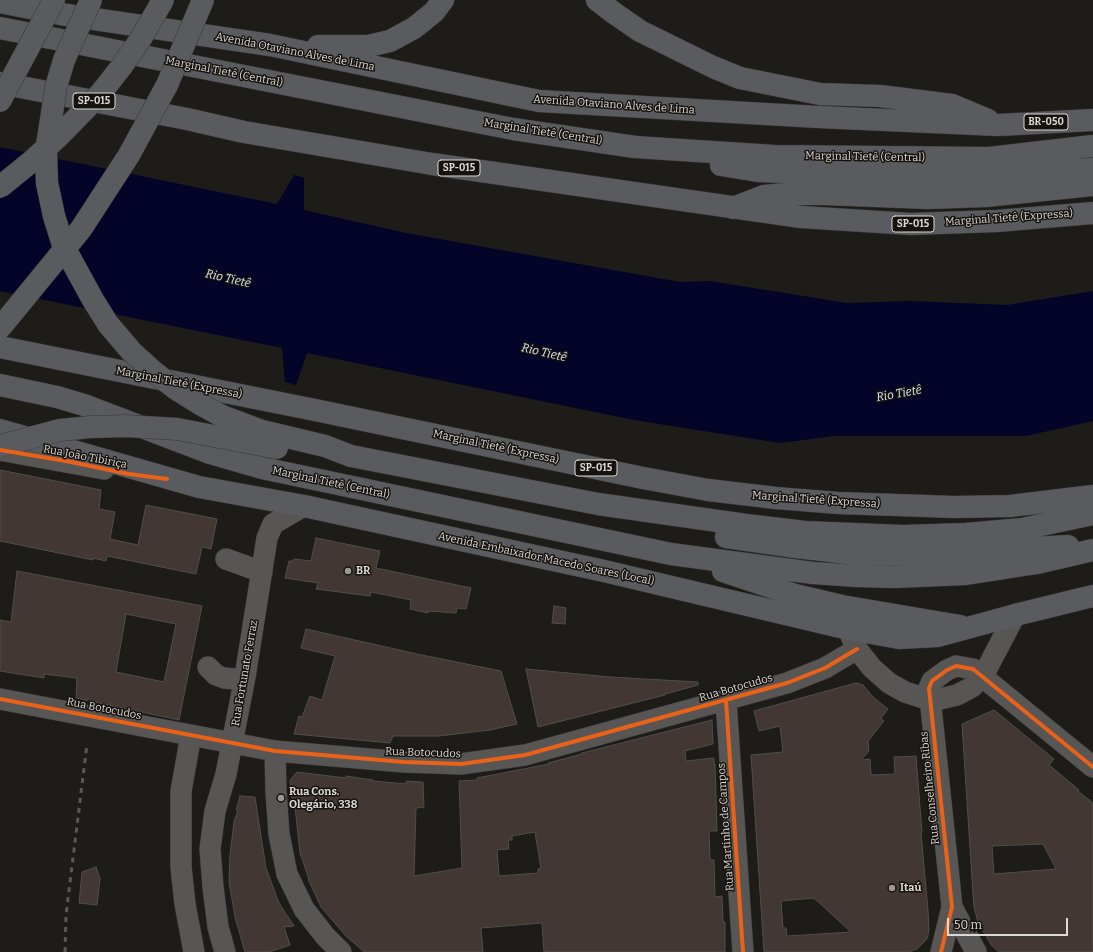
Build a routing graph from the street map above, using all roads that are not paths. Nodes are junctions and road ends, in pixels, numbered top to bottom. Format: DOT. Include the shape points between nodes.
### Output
graph roads {
  1 [pos="54,0"];
  2 [pos="91,0"];
  3 [pos="163,0"];
  4 [pos="203,0"];
  5 [pos="444,0"];
  6 [pos="597,0"];
  7 [pos="0,2"];
  8 [pos="0,28"];
  9 [pos="270,45"];
  10 [pos="0,83"];
  11 [pos="0,101"];
  12 [pos="1093,120"];
  13 [pos="998,125"];
  14 [pos="1093,146"];
  15 [pos="635,147"];
  16 [pos="1093,169"];
  17 [pos="1093,185"];
  18 [pos="0,187"];
  19 [pos="733,208"];
  20 [pos="1093,213"];
  21 [pos="0,328"];
  22 [pos="0,348"];
  23 [pos="0,385"];
  24 [pos="0,430"];
  25 [pos="0,446"];
  26 [pos="0,450"];
  27 [pos="351,456"];
  28 [pos="167,479"];
  29 [pos="1093,496"];
  30 [pos="598,504"];
  31 [pos="304,506"];
  32 [pos="1093,514"];
  33 [pos="1093,546"];
  34 [pos="1093,550"];
  35 [pos="671,554"];
  36 [pos="226,559"];
  37 [pos="262,572"];
  38 [pos="1093,596"];
  39 [pos="1015,615"];
  40 [pos="968,627"];
  41 [pos="853,639"];
  42 [pos="208,667"];
  43 [pos="983,676"];
  44 [pos="245,677"];
  45 [pos="0,699"];
  46 [pos="930,700"];
  47 [pos="726,701"];
  48 [pos="191,735"];
  49 [pos="232,743"];
  50 [pos="276,751"];
  51 [pos="1093,767"];
  52 [pos="952,907"];
  53 [pos="194,952"];
  54 [pos="225,952"];
  55 [pos="340,952"];
  56 [pos="743,952"];
  57 [pos="941,952"];
  58 [pos="976,952"];
  1 -- 11 [label="highway, bridge"];
  2 -- 27 [label="highway, bridge" via="64,60 56,88 46,152 47,183 63,245 93,300 108,324 131,351 176,389 200,404 262,432 325,446"];
  3 -- 18 [label="highway, bridge" via="140,40 100,94 43,151"];
  4 -- 21 [label="highway, bridge" via="167,85 129,155 81,229"];
  5 -- 9 [label="highway" via="414,28 390,41 368,46"];
  6 -- 13 [label="highway" via="640,31 740,78 820,94 880,96 952,105"];
  7 -- 9 [label="highway, Avenida Otaviano Alves de Lima" via="60,14"];
  8 -- 15 [label="highway, Marginal Tietê (Central)" via="513,129"];
  9 -- 13 [label="highway, Avenida Otaviano Alves de Lima" via="539,101"];
  10 -- 19 [label="highway, Marginal Tietê (Expressa) / SP-015" via="244,132 432,164"];
  12 -- 13 [label="highway, Avenida Otaviano Alves de Lima / BR-050"];
  14 -- 15 [label="highway, Marginal Tietê (Central)" via="989,158 774,156"];
  15 -- 16 [label="highway" via="664,156 758,171 916,177"];
  17 -- 19 [label="highway" via="986,196 928,198 785,194 764,196"];
  19 -- 20 [label="highway, Marginal Tietê (Expressa) / SP-015" via="801,218 911,224 998,221"];
  22 -- 29 [label="highway, Marginal Tietê (Expressa) / SP-015" via="708,490 838,503 955,507 1010,506"];
  23 -- 35 [label="highway, Marginal Tietê (Central)" via="84,405 246,464"];
  24 -- 28 [label="highway, Avenida Embaixador Macedo Soares (Local)"];
  25 -- 27 [label="highway, bridge" via="60,430 91,426 126,426 177,429 325,458"];
  26 -- 28 [label="street, Rua João Tibiriça"];
  27 -- 30 [label="highway"];
  28 -- 31 [label="highway, Avenida Embaixador Macedo Soares (Local)"];
  30 -- 32 [label="highway" via="806,532 903,536 1022,529"];
  30 -- 33 [label="highway" via="635,523 769,544 856,554 909,555"];
  31 -- 37 [label="street, Rua Fortunato Ferraz" via="273,524 267,538"];
  31 -- 41 [label="highway, Avenida Embaixador Macedo Soares (Local)" via="604,571"];
  34 -- 35 [label="highway" via="1037,563 966,574 895,577 812,573"];
  35 -- 40 [label="highway" via="795,595 856,609"];
  36 -- 37 [label="street"];
  37 -- 44 [label="street, Rua Fortunato Ferraz"];
  38 -- 39 [label="highway, Avenida Embaixador Macedo Soares (Local)"];
  39 -- 40 [label="highway, Avenida Embaixador Macedo Soares (Local)"];
  39 -- 43 [label="street"];
  40 -- 41 [label="highway, Avenida Embaixador Macedo Soares (Local)" via="938,636"];
  41 -- 46 [label="street" via="872,668 889,683 904,692"];
  41 -- 47 [label="street, Rua Botocudos" via="825,668 787,683"];
  42 -- 44 [label="street" via="216,675 224,678"];
  43 -- 46 [label="street, Rua Conselheiro Ribas" via="973,669 956,666 951,668 932,681 929,688"];
  43 -- 51 [label="street, Rua Conselheiro Ribas"];
  44 -- 49 [label="street, Rua Fortunato Ferraz"];
  45 -- 48 [label="street, Rua Botocudos"];
  46 -- 52 [label="street, Rua Conselheiro Ribas"];
  47 -- 50 [label="street, Rua Botocudos" via="525,755 461,764 404,762"];
  47 -- 56 [label="street, Rua Martinho de Campos"];
  48 -- 49 [label="street, Rua Botocudos"];
  48 -- 53 [label="street" via="181,791 181,868"];
  49 -- 50 [label="street, Rua Botocudos"];
  49 -- 54 [label="street, Rua Fortunato Ferraz" via="215,812 210,849 218,927"];
  50 -- 55 [label="street" via="279,834 287,874 304,909"];
  52 -- 57 [label="street, Rua Conselheiro Ribas"];
  52 -- 58 [label="street, Rua Conselheiro Ribas"];
  57 -- 58 [label="street" via="955,944 963,944"];
}
